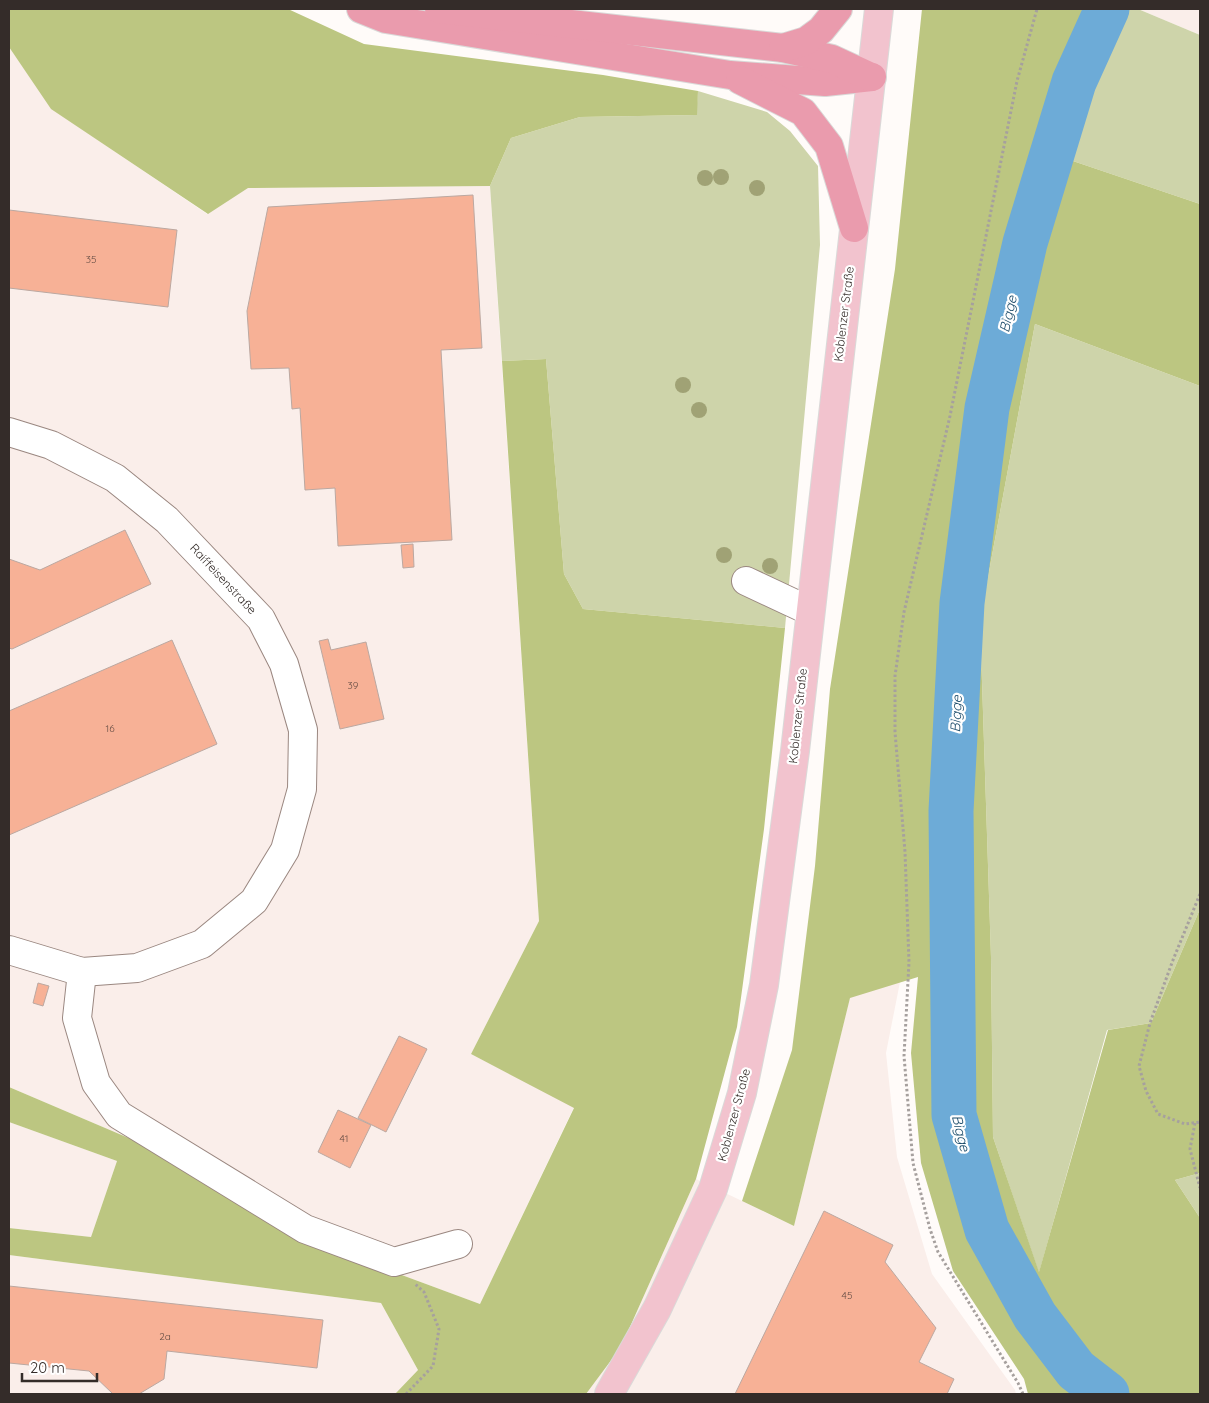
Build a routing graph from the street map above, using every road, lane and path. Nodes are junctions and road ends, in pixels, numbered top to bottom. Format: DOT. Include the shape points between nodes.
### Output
graph roads {
  1 [pos="361,9"];
  2 [pos="439,9"];
  3 [pos="838,9"];
  4 [pos="880,9"];
  5 [pos="1037,9"];
  6 [pos="783,48"];
  7 [pos="730,75"];
  8 [pos="872,77"];
  9 [pos="854,228"];
  10 [pos="9,432"];
  11 [pos="746,581"];
  12 [pos="810,611"];
  13 [pos="1200,894"];
  14 [pos="9,950"];
  15 [pos="82,972"];
  16 [pos="1200,1122"];
  17 [pos="1195,1123"];
  18 [pos="1200,1188"];
  19 [pos="458,1244"];
  20 [pos="394,1262"];
  21 [pos="406,1394"];
  22 [pos="609,1394"];
  23 [pos="1023,1394"];
  1 -- 7 [label="highway" via="386,19"];
  2 -- 6 [label="highway"];
  3 -- 6 [label="highway" via="821,30 806,41"];
  4 -- 8 [label="main road, Koblenzer Straße"];
  5 -- 23 [label="path" via="1015,90 950,416 904,612 895,686 908,962 904,1056 913,1163 938,1252"];
  6 -- 8 [label="highway" via="832,59"];
  7 -- 8 [label="highway" via="825,82"];
  7 -- 9 [label="highway" via="803,112 829,146"];
  8 -- 9 [label="main road, Koblenzer Straße"];
  9 -- 12 [label="main road, Koblenzer Straße"];
  10 -- 15 [label="street, Raiffeisenstraße" via="52,445 115,478 167,520 261,619 284,664 303,730 302,789 285,850 254,901 202,944 137,968"];
  11 -- 12 [label="street"];
  12 -- 22 [label="main road, Koblenzer Straße" via="764,985 742,1093 713,1189 657,1309"];
  13 -- 17 [label="path" via="1156,1005 1139,1066 1146,1091 1158,1114 1185,1124"];
  14 -- 15 [label="street, Raiffeisenstraße"];
  15 -- 20 [label="street" via="77,1018 96,1083 119,1115 305,1229"];
  16 -- 17 [label="path"];
  17 -- 18 [label="path" via="1190,1149"];
  19 -- 20 [label="street"];
  20 -- 21 [label="path" via="424,1292 439,1329 433,1366"];
}
